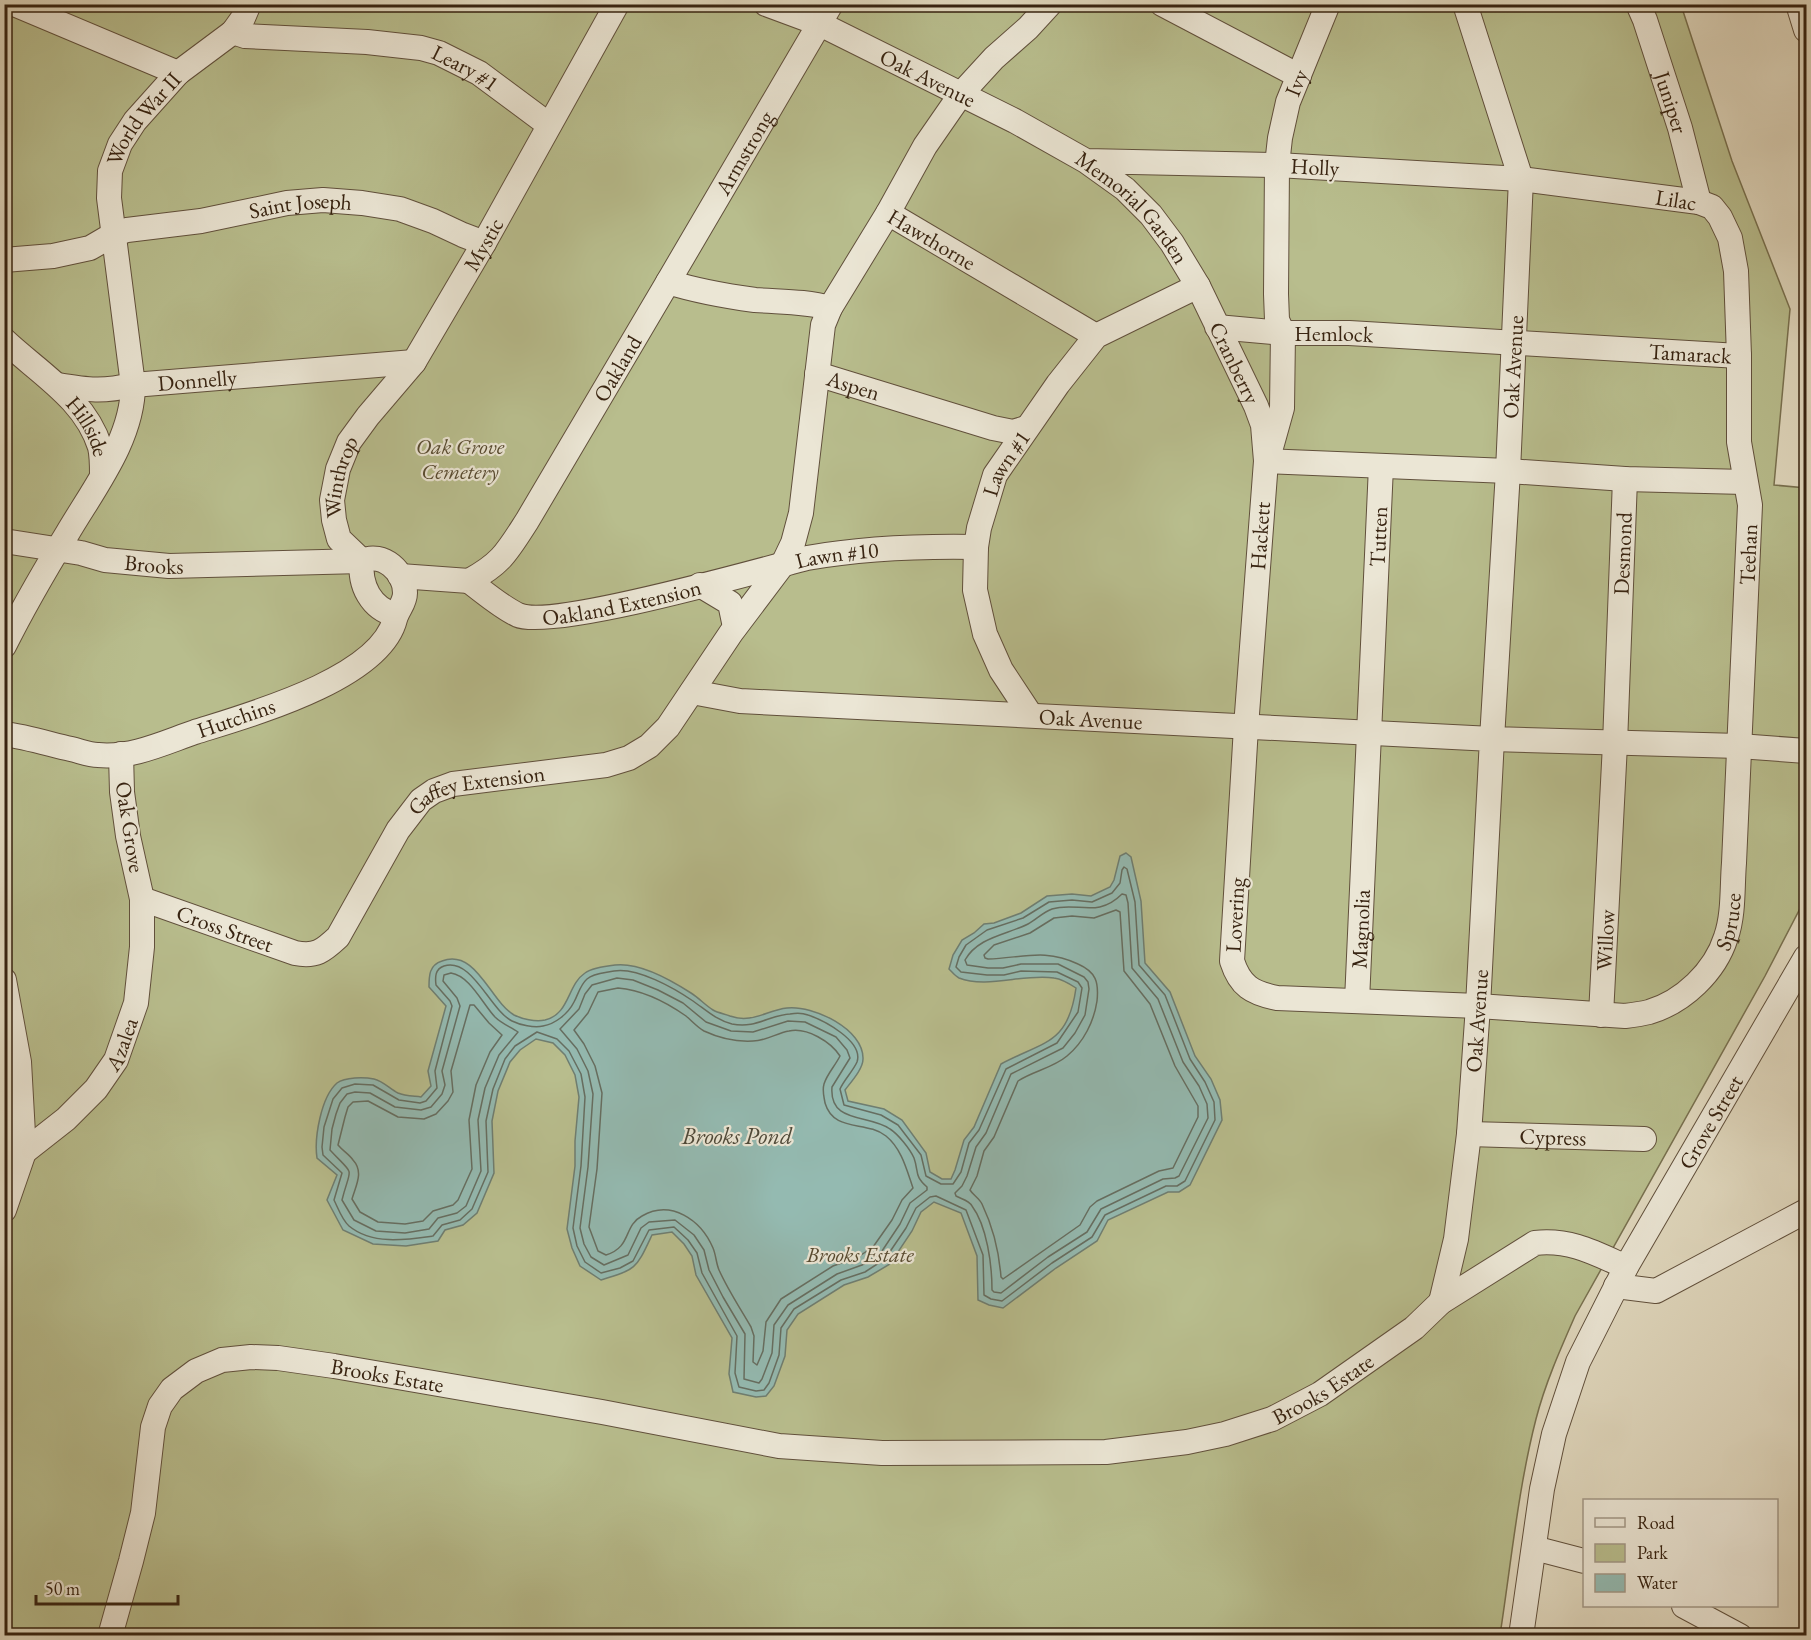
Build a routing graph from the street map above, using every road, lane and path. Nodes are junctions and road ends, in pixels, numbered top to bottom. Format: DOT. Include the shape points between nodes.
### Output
graph roads {
  1 [pos="14,4"];
  2 [pos="249,4"];
  3 [pos="617,4"];
  4 [pos="766,4"];
  5 [pos="1050,4"];
  6 [pos="1162,4"];
  7 [pos="1328,4"];
  8 [pos="1465,4"];
  9 [pos="1638,4"];
  10 [pos="1798,4"];
  11 [pos="826,14"];
  12 [pos="1806,30"];
  13 [pos="233,32"];
  14 [pos="178,73"];
  15 [pos="1299,76"];
  16 [pos="961,94"];
  17 [pos="549,125"];
  18 [pos="1086,161"];
  19 [pos="1277,165"];
  20 [pos="1521,179"];
  21 [pos="1699,201"];
  22 [pos="888,213"];
  23 [pos="114,234"];
  24 [pos="484,243"];
  25 [pos="4,260"];
  26 [pos="668,282"];
  27 [pos="1198,286"];
  28 [pos="830,308"];
  29 [pos="1217,327"];
  30 [pos="1283,333"];
  31 [pos="1096,336"];
  32 [pos="4,340"];
  33 [pos="1515,342"];
  34 [pos="1739,356"];
  35 [pos="414,362"];
  36 [pos="817,374"];
  37 [pos="58,385"];
  38 [pos="133,385"];
  39 [pos="1026,428"];
  40 [pos="1266,461"];
  41 [pos="1381,466"];
  42 [pos="1508,471"];
  43 [pos="102,475"];
  44 [pos="1625,479"];
  45 [pos="1746,482"];
  46 [pos="4,541"];
  47 [pos="976,548"];
  48 [pos="58,549"];
  49 [pos="362,561"];
  50 [pos="783,564"];
  51 [pos="400,576"];
  52 [pos="469,581"];
  53 [pos="700,585"];
  54 [pos="396,615"];
  55 [pos="735,627"];
  56 [pos="4,646"];
  57 [pos="692,692"];
  58 [pos="1030,714"];
  59 [pos="1246,727"];
  60 [pos="4,734"];
  61 [pos="1369,734"];
  62 [pos="1491,739"];
  63 [pos="1615,744"];
  64 [pos="1739,746"];
  65 [pos="1806,751"];
  66 [pos="121,754"];
  67 [pos="142,899"];
  68 [pos="309,956"];
  69 [pos="1806,957"];
  70 [pos="4,980"];
  71 [pos="1357,1001"];
  72 [pos="1478,1006"];
  73 [pos="8,1010"];
  74 [pos="1601,1014"];
  75 [pos="1469,1134"];
  76 [pos="1639,1144"];
  77 [pos="24,1152"];
  78 [pos="8,1186"];
  79 [pos="4,1210"];
  80 [pos="1806,1211"];
  81 [pos="1621,1276"];
  82 [pos="1441,1302"];
  83 [pos="1534,1548"];
  84 [pos="1583,1561"];
  85 [pos="1688,1607"];
  86 [pos="110,1635"];
  87 [pos="1521,1635"];
  88 [pos="1740,1635"];
  1 -- 14 [label="street"];
  2 -- 13 [label="street"];
  3 -- 17 [label="street"];
  4 -- 11 [label="street, Oak Avenue"];
  5 -- 16 [label="street, Hawthorne"];
  6 -- 15 [label="street"];
  7 -- 15 [label="street, Ivy"];
  8 -- 20 [label="street, Oak Avenue"];
  9 -- 21 [label="street, Juniper" via="1680,128"];
  10 -- 12 [label="street"];
  11 -- 16 [label="street, Oak Avenue"];
  11 -- 26 [label="street, Armstrong"];
  13 -- 14 [label="street, World War II"];
  13 -- 17 [label="street, Leary #1" via="245,36 367,42 439,53 479,73"];
  14 -- 23 [label="street, World War II" via="120,144 110,171"];
  15 -- 19 [label="street, Ivy" via="1288,102"];
  16 -- 18 [label="street, Oak Avenue"];
  16 -- 22 [label="street, Hawthorne" via="925,146"];
  17 -- 24 [label="street, Mystic"];
  18 -- 19 [label="street, Memorial Garden"];
  18 -- 27 [label="street, Memorial Garden" via="1125,189 1150,215"];
  19 -- 20 [label="street, Holly"];
  19 -- 30 [label="street, Holly" via="1276,294 1277,320"];
  20 -- 21 [label="street, Lilac"];
  20 -- 33 [label="street, Oak Avenue"];
  21 -- 34 [label="street, Lilac" via="1712,207 1730,238 1736,271"];
  22 -- 28 [label="street, Aspen"];
  22 -- 31 [label="street, Hawthorne"];
  23 -- 24 [label="street, Saint Joseph" via="322,200 400,209"];
  23 -- 25 [label="street, Saint Joseph" via="90,248"];
  23 -- 38 [label="street, Donnelly"];
  24 -- 35 [label="street, Mystic"];
  26 -- 28 [label="street" via="698,292 809,302"];
  26 -- 52 [label="street, Oakland" via="509,549 489,570"];
  27 -- 29 [label="street, Memorial Garden"];
  27 -- 31 [label="street, Lawn #1"];
  28 -- 36 [label="street, Aspen"];
  29 -- 30 [label="street, Cranberry"];
  29 -- 40 [label="street, Cranberry" via="1263,425"];
  30 -- 33 [label="street, Hemlock"];
  30 -- 40 [label="street, Hemlock" via="1282,408"];
  31 -- 39 [label="street, Lawn #1"];
  32 -- 37 [label="street"];
  33 -- 34 [label="street, Tamarack"];
  33 -- 42 [label="street, Oak Avenue"];
  34 -- 45 [label="street, Tamarack" via="1739,442"];
  35 -- 38 [label="street, Donnelly"];
  35 -- 49 [label="street, Winthrop" via="353,436 338,469 332,500 334,520 339,539"];
  36 -- 39 [label="street, Aspen" via="993,428 1013,432"];
  36 -- 50 [label="street, Lawn #10" via="801,513"];
  37 -- 38 [label="street" via="108,390"];
  37 -- 43 [label="street, Hillside" via="91,427 100,448"];
  38 -- 43 [label="street" via="127,427"];
  39 -- 47 [label="street, Lawn #1" via="995,474"];
  40 -- 41 [label="street"];
  40 -- 59 [label="street, Hackett"];
  41 -- 42 [label="street"];
  41 -- 61 [label="street, Tutten"];
  42 -- 44 [label="street, Desmond"];
  42 -- 62 [label="street, Oak Avenue"];
  43 -- 48 [label="street"];
  44 -- 45 [label="street"];
  44 -- 63 [label="street, Desmond"];
  45 -- 64 [label="street, Teehan" via="1750,505"];
  46 -- 48 [label="street, Brooks"];
  47 -- 50 [label="street, Lawn #10" via="878,548"];
  47 -- 58 [label="street, Lawn #1" via="975,590 985,634 1001,670"];
  48 -- 49 [label="street, Brooks" via="105,560 169,566"];
  48 -- 56 [label="street"];
  49 -- 51 [label="street" via="369,557 384,560"];
  49 -- 54 [label="street" via="363,580 373,603"];
  50 -- 53 [label="street, Oakland Extension"];
  50 -- 55 [label="street, Gaffey Extension"];
  51 -- 52 [label="street"];
  51 -- 54 [label="street, Hutchins" via="405,592"];
  52 -- 53 [label="street, Oakland Extension" via="518,615 530,618 611,606"];
  53 -- 55 [label="street" via="729,603"];
  54 -- 66 [label="street, Hutchins" via="394,627 381,646 320,687 142,752"];
  55 -- 57 [label="street, Gaffey Extension"];
  57 -- 58 [label="street, Oak Avenue" via="740,701"];
  57 -- 68 [label="street, Gaffey Extension" via="668,728 629,758 606,765 453,784 434,791 421,800 398,830 338,937 324,950"];
  58 -- 59 [label="street, Oak Avenue"];
  59 -- 61 [label="street, Oak Avenue"];
  59 -- 71 [label="street, Lovering" via="1232,961 1236,975 1246,987 1262,995"];
  60 -- 66 [label="street, Hutchins" via="97,755"];
  61 -- 62 [label="street, Oak Avenue"];
  61 -- 71 [label="street, Magnolia"];
  62 -- 63 [label="street, Oak Avenue"];
  62 -- 72 [label="street, Oak Avenue"];
  63 -- 64 [label="street, Oak Avenue"];
  63 -- 74 [label="street, Willow"];
  64 -- 65 [label="street, Oak Avenue"];
  64 -- 74 [label="street, Spruce" via="1731,914 1718,958 1700,981 1675,1000 1649,1012 1626,1016"];
  66 -- 67 [label="street, Oak Grove" via="128,836"];
  67 -- 68 [label="street, Cross Street"];
  67 -- 77 [label="street, Azalea" via="136,1003 116,1060 88,1097"];
  69 -- 81 [label="street, Grove Street"];
  70 -- 73 [label="street"];
  71 -- 72 [label="street, Magnolia"];
  72 -- 74 [label="street"];
  72 -- 75 [label="street, Oak Avenue"];
  73 -- 77 [label="street" via="19,1062"];
  75 -- 76 [label="street, Cypress"];
  75 -- 82 [label="street, Oak Avenue" via="1456,1239"];
  77 -- 78 [label="street"];
  78 -- 79 [label="street"];
  80 -- 81 [label="street" via="1656,1291"];
  81 -- 82 [label="street, Brooks Estate" via="1572,1244 1535,1243"];
  81 -- 83 [label="street, Grove Street" via="1564,1398 1542,1490"];
  82 -- 86 [label="street, Brooks Estate" via="1414,1328 1320,1394 1272,1419 1187,1442 1106,1452 882,1453 779,1446 334,1366 278,1358 222,1360 196,1371 172,1389 159,1406 143,1513"];
  83 -- 84 [label="street"];
  83 -- 87 [label="street, Grove Street"];
  85 -- 88 [label="street"];
}
